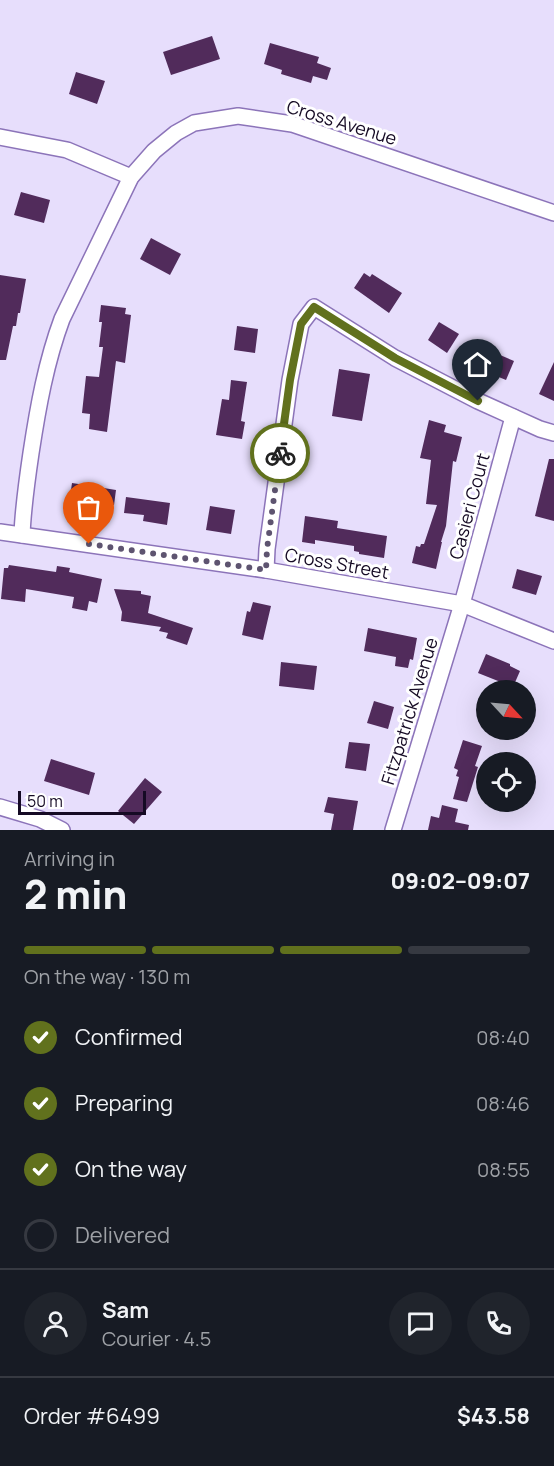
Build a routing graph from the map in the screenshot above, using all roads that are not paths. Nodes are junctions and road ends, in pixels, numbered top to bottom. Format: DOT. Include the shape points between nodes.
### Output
graph roads {
  1 [pos="0,137"];
  2 [pos="131,177"];
  3 [pos="554,213"];
  4 [pos="513,417"];
  5 [pos="554,433"];
  6 [pos="0,532"];
  7 [pos="22,535"];
  8 [pos="266,570"];
  9 [pos="462,604"];
  10 [pos="554,641"];
  11 [pos="0,807"];
  12 [pos="62,830"];
  13 [pos="393,830"];
  1 -- 2 [label="street" via="67,150"];
  2 -- 3 [label="street, Cross Avenue" via="154,151 194,123 238,116 292,124"];
  2 -- 7 [label="street, Cross Avenue" via="74,291 53,343 39,404 22,511"];
  4 -- 5 [label="street"];
  4 -- 8 [label="street" via="395,358 314,307 301,324 290,380"];
  4 -- 9 [label="street, Casieri Court"];
  6 -- 7 [label="street, Cross Street"];
  7 -- 8 [label="street, Cross Street"];
  8 -- 9 [label="street, Cross Street"];
  9 -- 10 [label="street, Cross Street"];
  9 -- 13 [label="street, Fitzpatrick Avenue"];
  11 -- 12 [label="street"];
}
